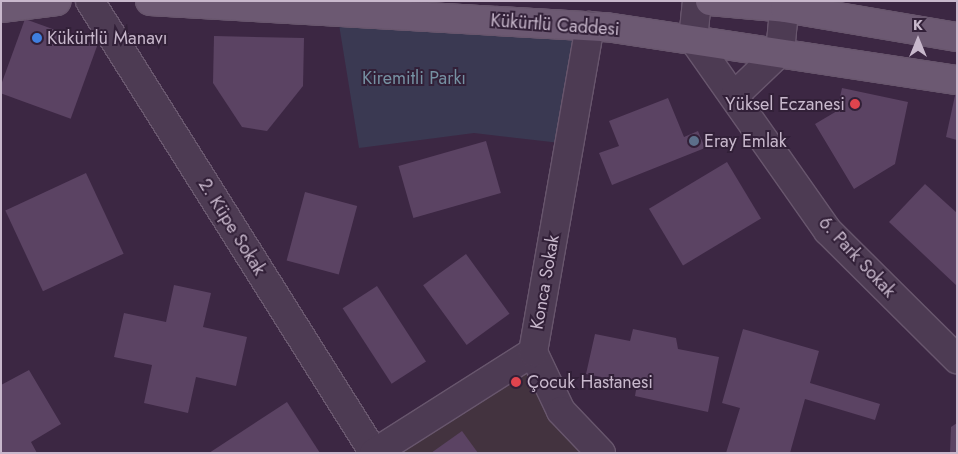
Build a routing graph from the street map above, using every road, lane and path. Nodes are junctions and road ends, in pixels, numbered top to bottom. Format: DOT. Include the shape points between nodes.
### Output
graph roads {
  1 [pos="57,1"];
  2 [pos="90,1"];
  3 [pos="150,1"];
  4 [pos="697,1"];
  5 [pos="710,1"];
  6 [pos="785,5"];
  7 [pos="1,8"];
  8 [pos="590,26"];
  9 [pos="957,36"];
  10 [pos="692,39"];
  11 [pos="780,52"];
  12 [pos="957,80"];
  13 [pos="735,95"];
  14 [pos="533,352"];
  15 [pos="957,359"];
  16 [pos="374,453"];
  17 [pos="601,453"];
  1 -- 7 [label="main road"];
  2 -- 16 [label="street, 2. Küpe Sokak"];
  3 -- 8 [label="main road, Kükürtlü Caddesi"];
  4 -- 10 [label="street"];
  5 -- 6 [label="main road"];
  6 -- 9 [label="main road"];
  6 -- 11 [label="street"];
  8 -- 10 [label="main road, Kükürtlü Caddesi"];
  8 -- 14 [label="street, Konca Sokak"];
  10 -- 11 [label="main road, Kükürtlü Caddesi"];
  10 -- 13 [label="street, 6. Park Sokak"];
  11 -- 12 [label="main road, Kükürtlü Caddesi"];
  11 -- 13 [label="street"];
  13 -- 15 [label="street, 6. Park Sokak" via="828,231"];
  14 -- 16 [label="street, Konca Sokak"];
  14 -- 17 [label="street" via="561,411"];
}
